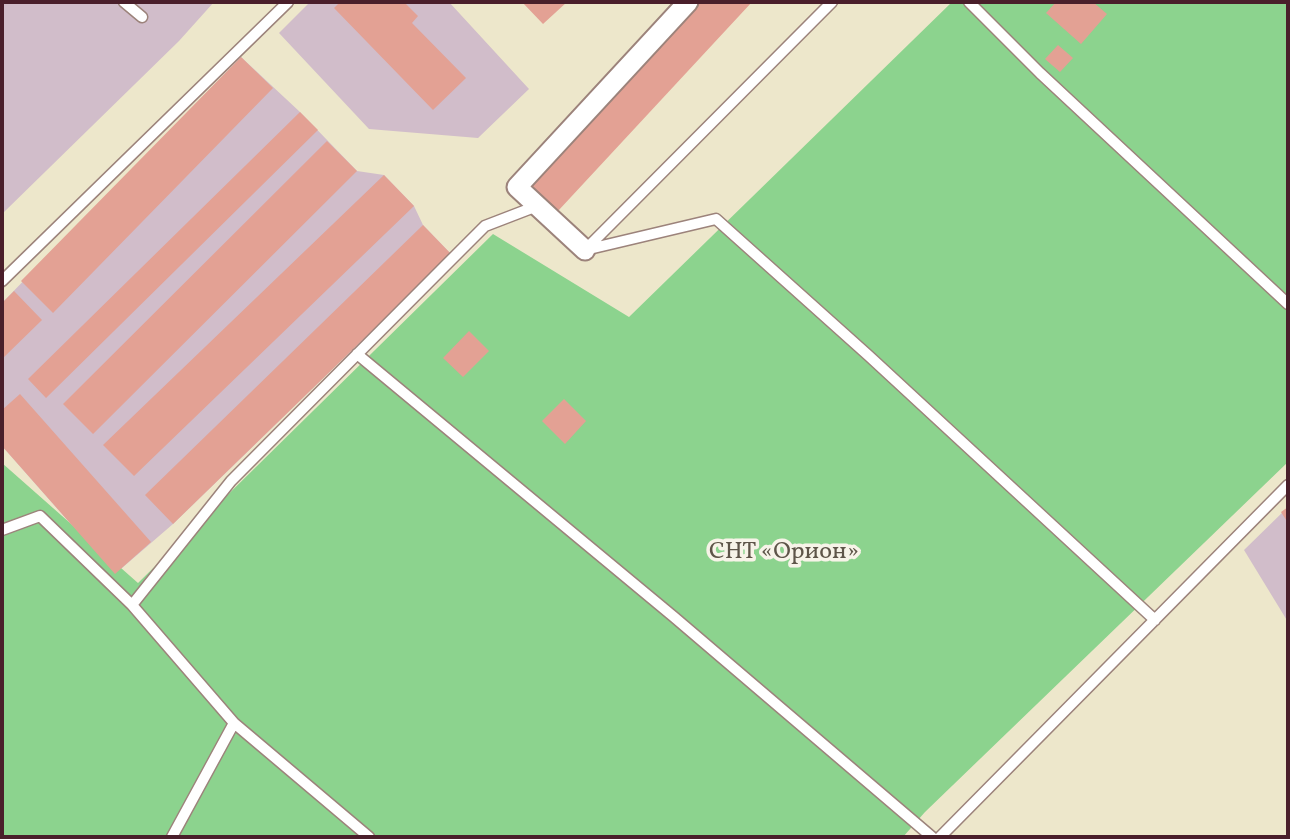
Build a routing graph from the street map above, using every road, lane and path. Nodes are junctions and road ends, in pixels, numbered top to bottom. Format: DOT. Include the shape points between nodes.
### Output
graph roads {
  1 [pos="124,2"];
  2 [pos="288,2"];
  3 [pos="832,2"];
  4 [pos="970,2"];
  5 [pos="679,5"];
  6 [pos="142,18"];
  7 [pos="537,206"];
  8 [pos="586,250"];
  9 [pos="2,281"];
  10 [pos="1288,304"];
  11 [pos="357,354"];
  12 [pos="1288,485"];
  13 [pos="2,530"];
  14 [pos="132,605"];
  15 [pos="1155,620"];
  16 [pos="234,723"];
  17 [pos="172,837"];
  18 [pos="369,837"];
  19 [pos="932,837"];
  20 [pos="940,837"];
  1 -- 6 [label="lane"];
  2 -- 9 [label="lane"];
  3 -- 8 [label="lane"];
  4 -- 10 [label="lane"];
  5 -- 7 [label="street" via="517,187"];
  7 -- 8 [label="street"];
  7 -- 11 [label="lane" via="485,226"];
  8 -- 15 [label="lane" via="716,219"];
  11 -- 14 [label="lane" via="231,481"];
  11 -- 19 [label="lane"];
  12 -- 15 [label="lane"];
  13 -- 14 [label="lane" via="40,516"];
  14 -- 16 [label="lane"];
  15 -- 20 [label="lane"];
  16 -- 17 [label="lane"];
  16 -- 18 [label="lane"];
}
